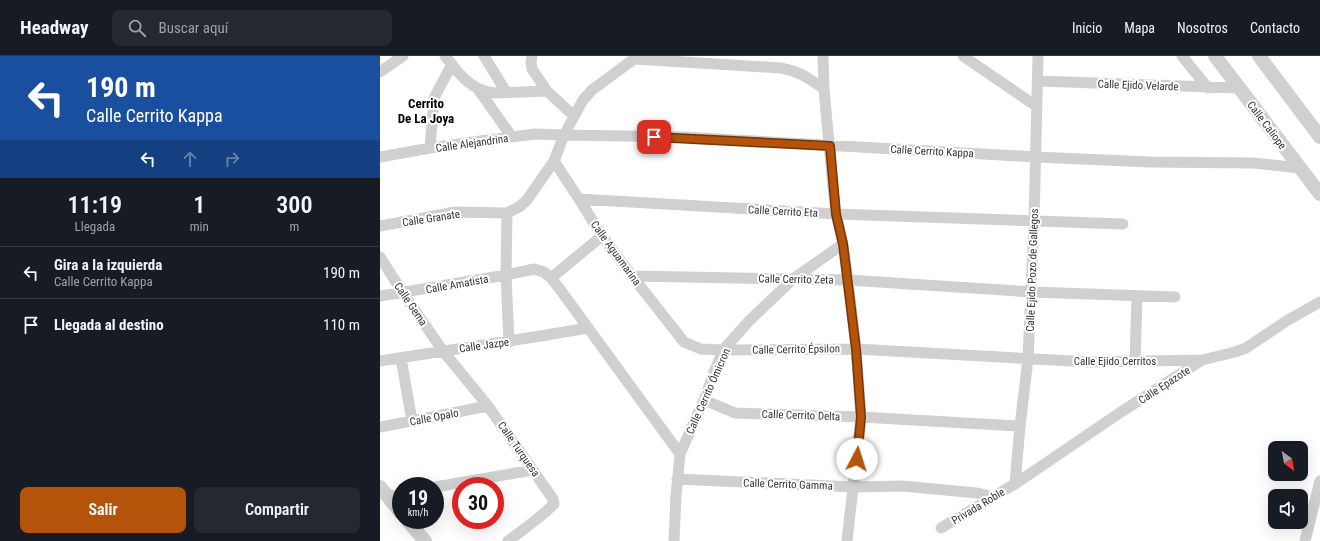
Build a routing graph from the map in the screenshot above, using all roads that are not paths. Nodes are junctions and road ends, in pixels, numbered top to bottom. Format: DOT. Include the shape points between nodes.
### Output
graph roads {
  1 [pos="403,56"];
  2 [pos="484,56"];
  3 [pos="823,56"];
  4 [pos="963,56"];
  5 [pos="1038,56"];
  6 [pos="1182,56"];
  7 [pos="1215,56"];
  8 [pos="1259,56"];
  9 [pos="636,57"];
  10 [pos="531,59"];
  11 [pos="448,60"];
  12 [pos="380,72"];
  13 [pos="1037,81"];
  14 [pos="1208,88"];
  15 [pos="1240,88"];
  16 [pos="478,89"];
  17 [pos="824,89"];
  18 [pos="547,91"];
  19 [pos="506,92"];
  20 [pos="1036,106"];
  21 [pos="574,116"];
  22 [pos="564,135"];
  23 [pos="512,137"];
  24 [pos="1320,137"];
  25 [pos="830,146"];
  26 [pos="430,148"];
  27 [pos="380,157"];
  28 [pos="1036,157"];
  29 [pos="554,161"];
  30 [pos="1300,168"];
  31 [pos="1320,194"];
  32 [pos="579,199"];
  33 [pos="507,213"];
  34 [pos="836,214"];
  35 [pos="1034,222"];
  36 [pos="1123,224"];
  37 [pos="380,226"];
  38 [pos="602,236"];
  39 [pos="843,244"];
  40 [pos="380,256"];
  41 [pos="506,276"];
  42 [pos="632,276"];
  43 [pos="551,278"];
  44 [pos="793,279"];
  45 [pos="848,280"];
  46 [pos="1032,292"];
  47 [pos="403,293"];
  48 [pos="380,296"];
  49 [pos="1137,296"];
  50 [pos="1175,297"];
  51 [pos="1320,302"];
  52 [pos="588,328"];
  53 [pos="509,342"];
  54 [pos="684,342"];
  55 [pos="856,349"];
  56 [pos="724,350"];
  57 [pos="444,351"];
  58 [pos="401,358"];
  59 [pos="1028,359"];
  60 [pos="1202,360"];
  61 [pos="380,361"];
  62 [pos="1135,362"];
  63 [pos="704,400"];
  64 [pos="488,406"];
  65 [pos="861,417"];
  66 [pos="412,421"];
  67 [pos="1020,426"];
  68 [pos="380,427"];
  69 [pos="680,454"];
  70 [pos="533,470"];
  71 [pos="677,479"];
  72 [pos="1320,481"];
  73 [pos="1015,484"];
  74 [pos="444,485"];
  75 [pos="854,486"];
  76 [pos="994,496"];
  77 [pos="941,528"];
  78 [pos="415,529"];
  79 [pos="425,541"];
  80 [pos="508,541"];
  81 [pos="674,541"];
  82 [pos="848,541"];
  83 [pos="1305,541"];
  1 -- 12 [label="street"];
  2 -- 19 [label="street"];
  3 -- 17 [label="street"];
  4 -- 20 [label="street"];
  5 -- 13 [label="street, Calle Ejido Pozo de Gallegos"];
  6 -- 14 [label="street"];
  7 -- 15 [label="street, Calle Caliope"];
  8 -- 24 [label="street"];
  9 -- 17 [label="street" via="781,68 806,76"];
  9 -- 21 [label="street" via="592,90"];
  10 -- 18 [label="street" via="532,70"];
  11 -- 16 [label="street"];
  11 -- 26 [label="street" via="434,98"];
  13 -- 14 [label="street, Calle Ejido Velarde"];
  13 -- 20 [label="street, Calle Ejido Pozo de Gallegos"];
  14 -- 15 [label="street, Calle Ejido Velarde"];
  15 -- 30 [label="street, Calle Caliope"];
  16 -- 19 [label="street" via="487,92"];
  16 -- 23 [label="street"];
  17 -- 25 [label="street"];
  18 -- 19 [label="street"];
  18 -- 21 [label="street"];
  20 -- 28 [label="street, Calle Ejido Pozo de Gallegos"];
  21 -- 22 [label="street"];
  22 -- 23 [label="street, Calle Alejandrina" via="535,134"];
  22 -- 25 [label="street, Calle Cerrito Kappa" via="684,137"];
  22 -- 29 [label="street"];
  23 -- 26 [label="street, Calle Alejandrina"];
  25 -- 28 [label="street, Calle Cerrito Kappa"];
  25 -- 34 [label="street"];
  26 -- 27 [label="street, Calle Alejandrina"];
  28 -- 30 [label="street, Calle Cerrito Kappa" via="1253,163"];
  28 -- 35 [label="street, Calle Ejido Pozo de Gallegos"];
  29 -- 32 [label="street, Calle Aguamarina"];
  29 -- 33 [label="street" via="519,208"];
  30 -- 31 [label="street, Calle Caliope"];
  32 -- 34 [label="street, Calle Cerrito Eta"];
  32 -- 38 [label="street, Calle Aguamarina"];
  33 -- 37 [label="street, Calle Granate" via="455,212"];
  33 -- 41 [label="street"];
  34 -- 35 [label="street, Calle Cerrito Eta"];
  34 -- 39 [label="street"];
  35 -- 36 [label="street, Calle Cerrito Eta"];
  35 -- 46 [label="street, Calle Ejido Pozo de Gallegos"];
  38 -- 42 [label="street, Calle Aguamarina"];
  38 -- 43 [label="street"];
  39 -- 44 [label="street, Calle Cerrito Ómicron"];
  39 -- 45 [label="street"];
  40 -- 47 [label="street, Calle Gema"];
  41 -- 43 [label="street, Calle Amatista" via="534,270 544,272"];
  41 -- 47 [label="street, Calle Amatista"];
  41 -- 53 [label="street"];
  42 -- 44 [label="street, Calle Cerrito Zeta"];
  42 -- 54 [label="street, Calle Aguamarina"];
  43 -- 52 [label="street"];
  44 -- 45 [label="street, Calle Cerrito Zeta"];
  44 -- 56 [label="street, Calle Cerrito Ómicron" via="750,320"];
  45 -- 46 [label="street, Calle Cerrito Zeta"];
  45 -- 55 [label="street"];
  46 -- 49 [label="street, Calle Cerrito Zeta"];
  46 -- 59 [label="street, Calle Ejido Pozo de Gallegos"];
  47 -- 48 [label="street, Calle Amatista"];
  47 -- 57 [label="street, Calle Gema"];
  49 -- 50 [label="street, Calle Cerrito Zeta"];
  49 -- 62 [label="street"];
  51 -- 60 [label="street, Calle Epazote" via="1246,348"];
  52 -- 53 [label="street, Calle Jazpe"];
  52 -- 69 [label="street"];
  53 -- 57 [label="street, Calle Jazpe"];
  54 -- 56 [label="street, Calle Cerrito Épsilon" via="701,348"];
  55 -- 56 [label="street, Calle Cerrito Épsilon"];
  55 -- 59 [label="street, Calle Cerrito Épsilon"];
  55 -- 65 [label="street"];
  56 -- 63 [label="street, Calle Cerrito Ómicron"];
  57 -- 58 [label="street, Calle Jazpe"];
  57 -- 64 [label="street, Calle Turquesa"];
  58 -- 61 [label="street, Calle Jazpe"];
  58 -- 66 [label="street"];
  59 -- 62 [label="street, Calle Ejido Cerritos"];
  59 -- 67 [label="street, Calle Ejido Pozo de Gallegos"];
  60 -- 62 [label="street, Calle Ejido Cerritos"];
  60 -- 73 [label="street, Calle Epazote"];
  63 -- 65 [label="street, Calle Cerrito Delta" via="735,413"];
  63 -- 69 [label="street, Calle Cerrito Ómicron"];
  64 -- 66 [label="street, Calle Opalo"];
  64 -- 70 [label="street, Calle Turquesa"];
  65 -- 67 [label="street, Calle Cerrito Delta"];
  65 -- 75 [label="street"];
  66 -- 68 [label="street, Calle Opalo"];
  67 -- 73 [label="street, Calle Ejido Pozo de Gallegos"];
  69 -- 71 [label="street, Calle Cerrito Ómicron"];
  70 -- 74 [label="street"];
  70 -- 80 [label="street, Calle Turquesa" via="551,494 554,504"];
  71 -- 75 [label="street, Calle Cerrito Gamma"];
  71 -- 81 [label="street, Calle Cerrito Ómicron"];
  72 -- 83 [label="street"];
  73 -- 76 [label="street, Privada Roble"];
  75 -- 76 [label="street, Calle Cerrito Gamma" via="902,486"];
  75 -- 82 [label="street"];
  76 -- 77 [label="street, Privada Roble"];
  78 -- 79 [label="street"];
}
